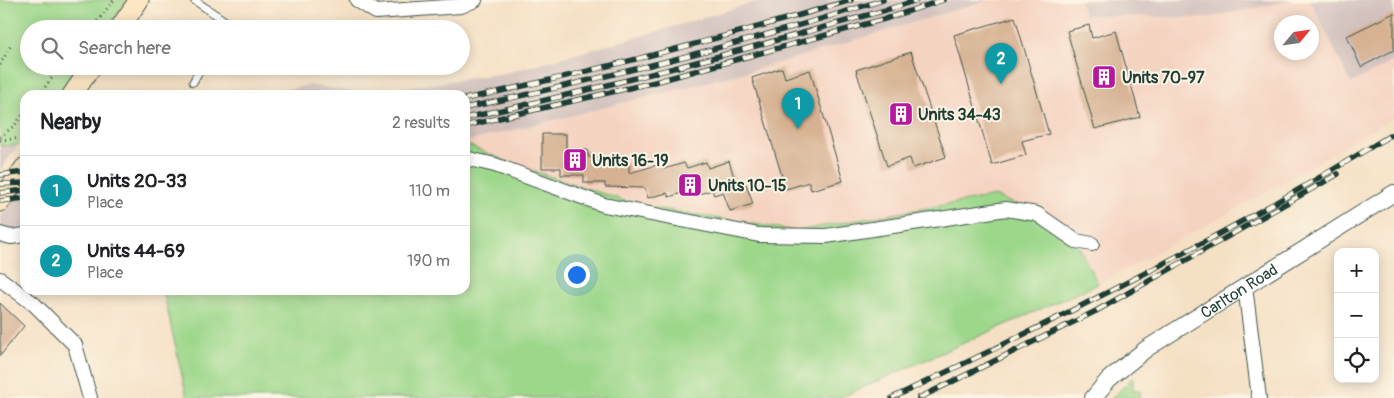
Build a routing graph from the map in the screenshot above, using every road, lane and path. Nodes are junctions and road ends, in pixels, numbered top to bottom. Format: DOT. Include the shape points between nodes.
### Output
graph roads {
  1 [pos="114,0"];
  2 [pos="139,0"];
  3 [pos="194,0"];
  4 [pos="357,0"];
  5 [pos="475,0"];
  6 [pos="98,20"];
  7 [pos="125,20"];
  8 [pos="219,20"];
  9 [pos="11,45"];
  10 [pos="0,65"];
  11 [pos="54,75"];
  12 [pos="86,75"];
  13 [pos="198,75"];
  14 [pos="194,82"];
  15 [pos="43,90"];
  16 [pos="75,90"];
  17 [pos="20,119"];
  18 [pos="0,138"];
  19 [pos="20,138"];
  20 [pos="470,159"];
  21 [pos="20,173"];
  22 [pos="1394,193"];
  23 [pos="0,202"];
  24 [pos="0,234"];
  25 [pos="20,236"];
  26 [pos="1092,244"];
  27 [pos="0,280"];
  28 [pos="1245,286"];
  29 [pos="20,294"];
  30 [pos="21,295"];
  31 [pos="90,398"];
  32 [pos="1093,398"];
  33 [pos="1259,398"];
  1 -- 6 [label="path"];
  2 -- 7 [label="main road"];
  3 -- 8 [label="lane"];
  4 -- 5 [label="street" via="376,12 461,6"];
  9 -- 10 [label="path"];
  11 -- 15 [label="path"];
  12 -- 16 [label="main road"];
  13 -- 14 [label="lane"];
  17 -- 18 [label="path"];
  18 -- 19 [label="path"];
  20 -- 26 [label="street" via="495,165 604,205 759,235 826,236 1006,209 1037,214 1076,241"];
  21 -- 23 [label="main road"];
  22 -- 28 [label="street, Carlton Road"];
  24 -- 25 [label="street"];
  27 -- 29 [label="street"];
  28 -- 32 [label="street, Carlton Road" via="1146,349 1109,379"];
  28 -- 33 [label="street"];
  30 -- 31 [label="street" via="75,345"];
}
